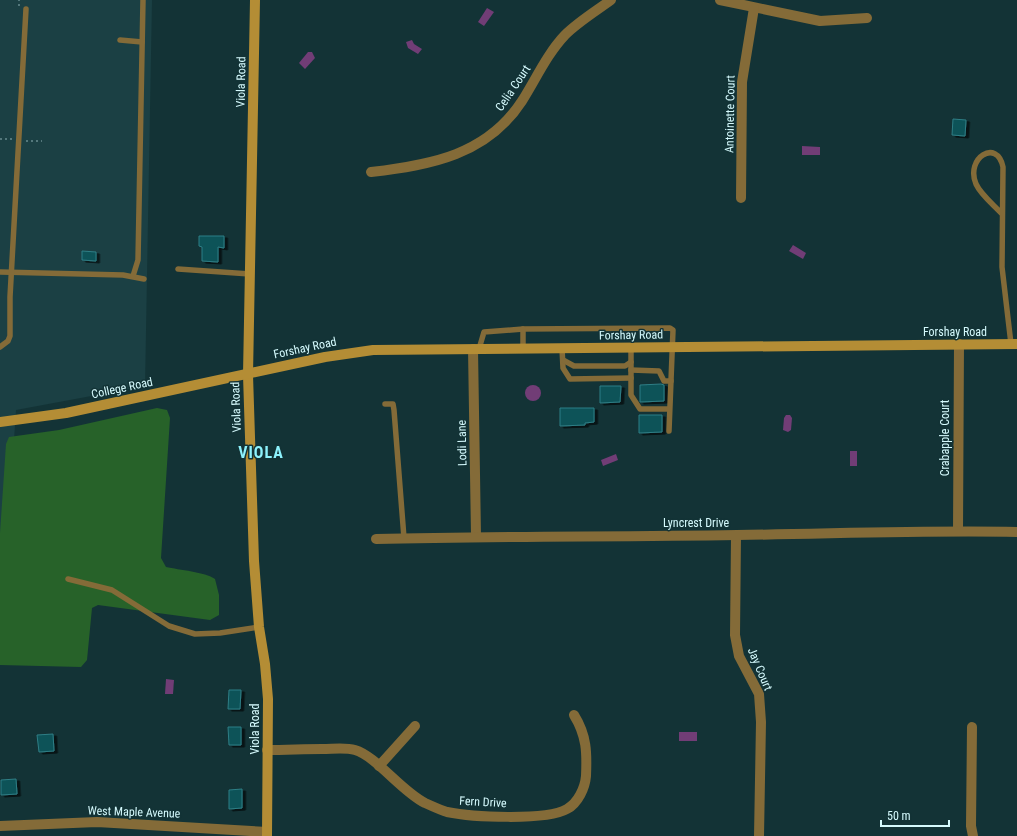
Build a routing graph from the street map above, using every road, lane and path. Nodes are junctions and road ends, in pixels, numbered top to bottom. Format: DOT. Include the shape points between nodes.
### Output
graph roads {
  1 [pos="143,0"];
  2 [pos="255,0"];
  3 [pos="611,0"];
  4 [pos="720,0"];
  5 [pos="754,8"];
  6 [pos="26,9"];
  7 [pos="866,18"];
  8 [pos="120,40"];
  9 [pos="142,42"];
  10 [pos="371,172"];
  11 [pos="742,198"];
  12 [pos="1002,214"];
  13 [pos="178,269"];
  14 [pos="0,272"];
  15 [pos="12,272"];
  16 [pos="250,274"];
  17 [pos="133,276"];
  18 [pos="144,279"];
  19 [pos="523,329"];
  20 [pos="958,344"];
  21 [pos="1014,344"];
  22 [pos="0,346"];
  23 [pos="674,347"];
  24 [pos="562,348"];
  25 [pos="631,348"];
  26 [pos="476,349"];
  27 [pos="523,349"];
  28 [pos="563,360"];
  29 [pos="631,362"];
  30 [pos="631,370"];
  31 [pos="248,375"];
  32 [pos="631,378"];
  33 [pos="671,381"];
  34 [pos="385,404"];
  35 [pos="669,409"];
  36 [pos="0,422"];
  37 [pos="669,430"];
  38 [pos="958,531"];
  39 [pos="1017,532"];
  40 [pos="476,536"];
  41 [pos="736,536"];
  42 [pos="404,538"];
  43 [pos="376,539"];
  44 [pos="68,579"];
  45 [pos="259,627"];
  46 [pos="574,715"];
  47 [pos="415,726"];
  48 [pos="972,727"];
  49 [pos="268,750"];
  50 [pos="379,766"];
  51 [pos="0,826"];
  52 [pos="267,834"];
  53 [pos="759,836"];
  54 [pos="973,836"];
  1 -- 9 [label="lane"];
  2 -- 16 [label="street, Viola Road"];
  3 -- 10 [label="street, Celia Court" via="565,35 517,108 502,126 479,144 433,162"];
  4 -- 5 [label="street"];
  5 -- 7 [label="street" via="820,21"];
  5 -- 11 [label="street, Antoinette Court" via="742,82"];
  6 -- 15 [label="lane"];
  8 -- 9 [label="lane"];
  9 -- 17 [label="lane" via="138,260"];
  12 -- 12 [label="lane" via="1002,161 994,153 987,153 975,162 976,182"];
  12 -- 21 [label="lane" via="1002,267"];
  13 -- 16 [label="lane"];
  14 -- 15 [label="lane"];
  15 -- 17 [label="lane"];
  15 -- 22 [label="lane" via="10,336 8,341"];
  16 -- 31 [label="street, Viola Road"];
  17 -- 18 [label="lane"];
  19 -- 23 [label="lane" via="670,328 673,330"];
  19 -- 26 [label="lane" via="484,332"];
  19 -- 27 [label="lane"];
  20 -- 21 [label="street, Forshay Road"];
  20 -- 23 [label="street, Forshay Road"];
  20 -- 38 [label="street, Crabapple Court"];
  23 -- 25 [label="street, Forshay Road"];
  23 -- 33 [label="lane"];
  24 -- 25 [label="street, Forshay Road"];
  24 -- 27 [label="street, Forshay Road"];
  24 -- 28 [label="lane"];
  25 -- 29 [label="lane"];
  26 -- 27 [label="street, Forshay Road"];
  26 -- 31 [label="street, Forshay Road" via="351,352"];
  26 -- 40 [label="street, Lodi Lane"];
  28 -- 29 [label="lane" via="574,366 625,366"];
  28 -- 32 [label="lane" via="563,368 570,379"];
  29 -- 30 [label="lane"];
  30 -- 32 [label="lane"];
  30 -- 33 [label="lane" via="659,371 664,381"];
  31 -- 36 [label="street, College Road" via="66,413"];
  31 -- 45 [label="street, Viola Road" via="254,561"];
  32 -- 35 [label="lane" via="631,395 640,409"];
  33 -- 35 [label="lane"];
  34 -- 42 [label="lane" via="393,404 395,415"];
  35 -- 37 [label="lane"];
  38 -- 39 [label="street, Lyncrest Drive"];
  38 -- 41 [label="street, Lyncrest Drive"];
  40 -- 41 [label="street, Lyncrest Drive"];
  40 -- 42 [label="street, Lyncrest Drive"];
  41 -- 53 [label="street, Jay Court" via="735,636 739,656 759,694"];
  42 -- 43 [label="street, Lyncrest Drive"];
  44 -- 45 [label="lane" via="112,590 169,626 196,634"];
  45 -- 49 [label="street, Viola Road" via="268,699"];
  46 -- 50 [label="street, Fern Drive" via="582,728 586,743 586,777 584,788 576,801 568,809 557,813 467,816 445,812 402,788"];
  47 -- 50 [label="street"];
  48 -- 54 [label="street"];
  49 -- 50 [label="street, Fern Drive" via="355,750"];
  49 -- 52 [label="street, Viola Road"];
  51 -- 52 [label="street, West Maple Avenue" via="97,822"];
}
